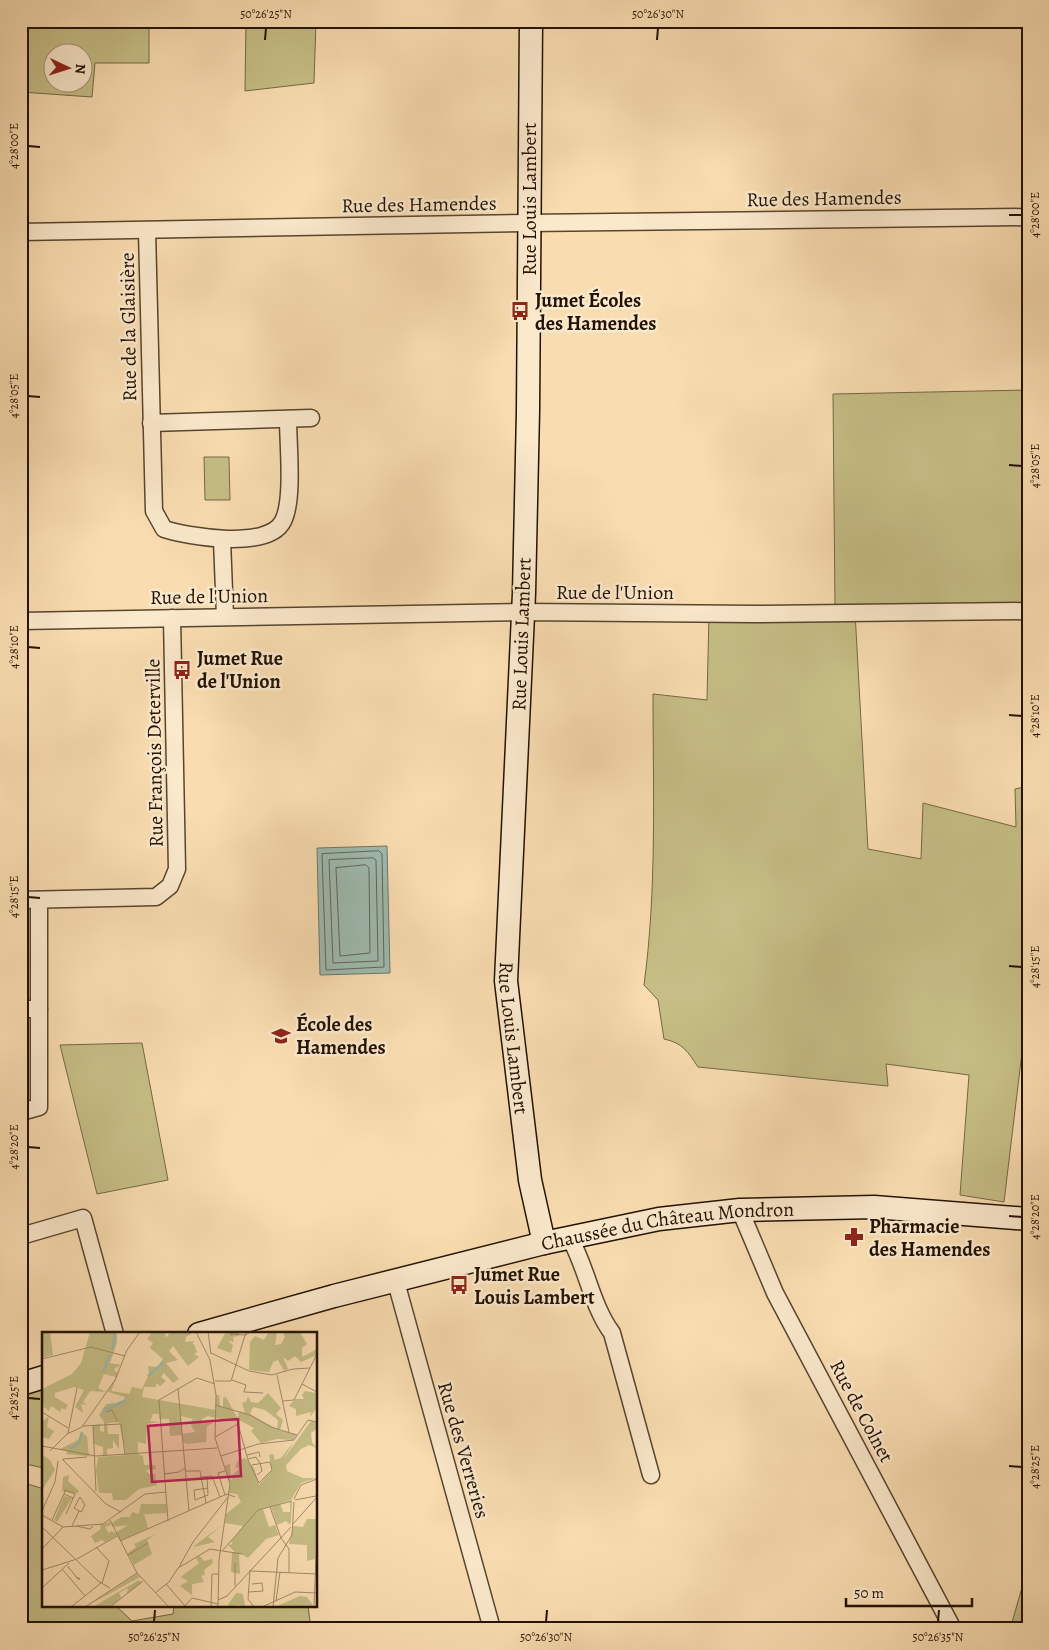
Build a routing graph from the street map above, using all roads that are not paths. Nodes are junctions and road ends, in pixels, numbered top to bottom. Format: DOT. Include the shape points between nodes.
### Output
graph roads {
  1 [pos="531,21"];
  2 [pos="1028,217"];
  3 [pos="528,223"];
  4 [pos="147,231"];
  5 [pos="21,232"];
  6 [pos="288,418"];
  7 [pos="311,418"];
  8 [pos="151,423"];
  9 [pos="222,540"];
  10 [pos="1028,610"];
  11 [pos="523,612"];
  12 [pos="225,616"];
  13 [pos="172,618"];
  14 [pos="21,621"];
  15 [pos="21,900"];
  16 [pos="39,900"];
  17 [pos="21,1009"];
  18 [pos="40,1009"];
  19 [pos="21,1112"];
  20 [pos="740,1210"];
  21 [pos="1028,1218"];
  22 [pos="21,1236"];
  23 [pos="570,1238"];
  24 [pos="544,1243"];
  25 [pos="396,1282"];
  26 [pos="115,1332"];
  27 [pos="207,1332"];
  28 [pos="42,1379"];
  29 [pos="21,1384"];
  30 [pos="651,1475"];
  31 [pos="492,1629"];
  32 [pos="953,1629"];
  1 -- 3 [label="street, Rue Louis Lambert"];
  2 -- 3 [label="street, Rue des Hamendes"];
  3 -- 4 [label="street, Rue des Hamendes"];
  3 -- 11 [label="street, Rue Louis Lambert"];
  4 -- 5 [label="street, Rue des Hamendes"];
  4 -- 8 [label="street, Rue de la Glaisière"];
  6 -- 7 [label="street, Rue de la Glaisière"];
  6 -- 8 [label="street, Rue de la Glaisière"];
  6 -- 9 [label="street, Rue de la Glaisière" via="289,504 283,522 268,534"];
  8 -- 9 [label="street, Rue de la Glaisière" via="154,511 164,529"];
  9 -- 12 [label="street"];
  10 -- 11 [label="street, Rue de l'Union" via="754,614"];
  11 -- 12 [label="street, Rue de l'Union"];
  11 -- 24 [label="street, Rue Louis Lambert" via="506,981 530,1180"];
  12 -- 13 [label="street, Rue de l'Union"];
  13 -- 14 [label="street, Rue de l'Union"];
  13 -- 16 [label="street, Rue François Deterville" via="177,869 170,886 156,898"];
  15 -- 16 [label="street"];
  16 -- 18 [label="street"];
  17 -- 18 [label="street"];
  18 -- 19 [label="street" via="39,1106"];
  20 -- 21 [label="street, Chaussée du Château Mondron" via="874,1207"];
  20 -- 23 [label="street, Chaussée du Château Mondron" via="659,1219"];
  20 -- 32 [label="street, Rue de Colnet" via="775,1293"];
  22 -- 26 [label="street" via="83,1218"];
  23 -- 24 [label="street, Chaussée du Château Mondron"];
  23 -- 30 [label="street" via="582,1261 602,1319 612,1333"];
  24 -- 25 [label="street, Chaussée du Château Mondron"];
  25 -- 27 [label="street, Chaussée du Château Mondron"];
  25 -- 31 [label="street, Rue des Verreries"];
  28 -- 29 [label="street"];
}
